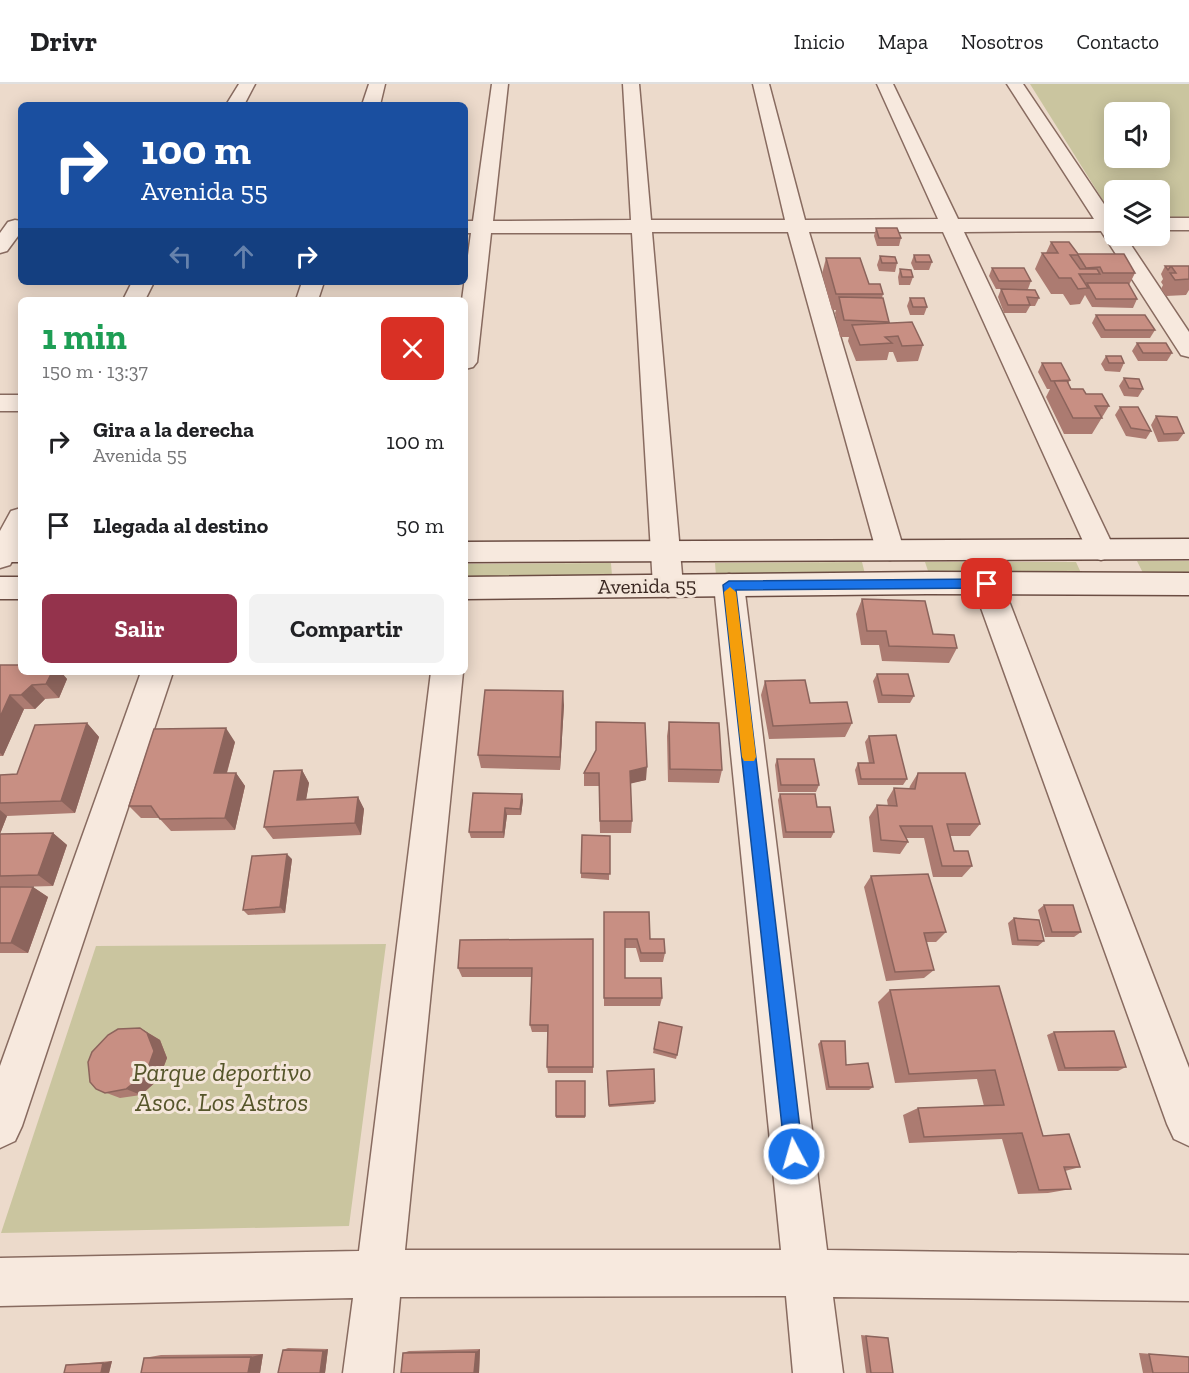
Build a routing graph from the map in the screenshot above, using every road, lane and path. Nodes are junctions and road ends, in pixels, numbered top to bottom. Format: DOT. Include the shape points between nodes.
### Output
graph roads {
  1 [pos="246,84"];
  2 [pos="377,84"];
  3 [pos="500,84"];
  4 [pos="631,84"];
  5 [pos="761,84"];
  6 [pos="885,84"];
  7 [pos="1015,84"];
  8 [pos="237,102"];
  9 [pos="371,102"];
  10 [pos="1104,217"];
  11 [pos="1170,224"];
  12 [pos="1189,224"];
  13 [pos="951,225"];
  14 [pos="12,226"];
  15 [pos="474,227"];
  16 [pos="642,227"];
  17 [pos="797,227"];
  18 [pos="1104,230"];
  19 [pos="1123,246"];
  20 [pos="0,247"];
  21 [pos="468,317"];
  22 [pos="1189,350"];
  23 [pos="0,403"];
  24 [pos="18,403"];
  25 [pos="18,525"];
  26 [pos="1189,549"];
  27 [pos="890,550"];
  28 [pos="1101,550"];
  29 [pos="666,551"];
  30 [pos="468,552"];
  31 [pos="6,554"];
  32 [pos="987,584"];
  33 [pos="1189,584"];
  34 [pos="729,585"];
  35 [pos="668,586"];
  36 [pos="0,588"];
  37 [pos="18,588"];
  38 [pos="468,588"];
  39 [pos="156,675"];
  40 [pos="447,675"];
  41 [pos="1189,1124"];
  42 [pos="0,1126"];
  43 [pos="807,1273"];
  44 [pos="379,1274"];
  45 [pos="1189,1278"];
  46 [pos="0,1282"];
  47 [pos="368,1373"];
  48 [pos="818,1373"];
  1 -- 8 [label="street"];
  2 -- 9 [label="street"];
  3 -- 15 [label="street"];
  4 -- 16 [label="street"];
  5 -- 17 [label="street"];
  6 -- 13 [label="street"];
  7 -- 10 [label="street"];
  11 -- 12 [label="street"];
  13 -- 17 [label="street"];
  13 -- 18 [label="street"];
  13 -- 28 [label="street"];
  14 -- 20 [label="street"];
  15 -- 16 [label="street"];
  15 -- 21 [label="street"];
  16 -- 17 [label="street"];
  16 -- 29 [label="street"];
  17 -- 27 [label="street"];
  19 -- 22 [label="street"];
  23 -- 24 [label="street"];
  25 -- 31 [label="street"];
  26 -- 28 [label="street, Avenida 55"];
  27 -- 28 [label="street, Avenida 55"];
  27 -- 29 [label="street, Avenida 55"];
  29 -- 30 [label="street, Avenida 55"];
  29 -- 35 [label="street"];
  32 -- 33 [label="street, Avenida 55"];
  32 -- 34 [label="street, Avenida 55"];
  32 -- 41 [label="street"];
  34 -- 35 [label="street, Avenida 55"];
  34 -- 43 [label="street"];
  35 -- 38 [label="street, Avenida 55"];
  36 -- 37 [label="street"];
  39 -- 42 [label="street"];
  40 -- 44 [label="street"];
  43 -- 44 [label="street"];
  43 -- 45 [label="street"];
  43 -- 48 [label="street"];
  44 -- 46 [label="street"];
  44 -- 47 [label="street"];
}
